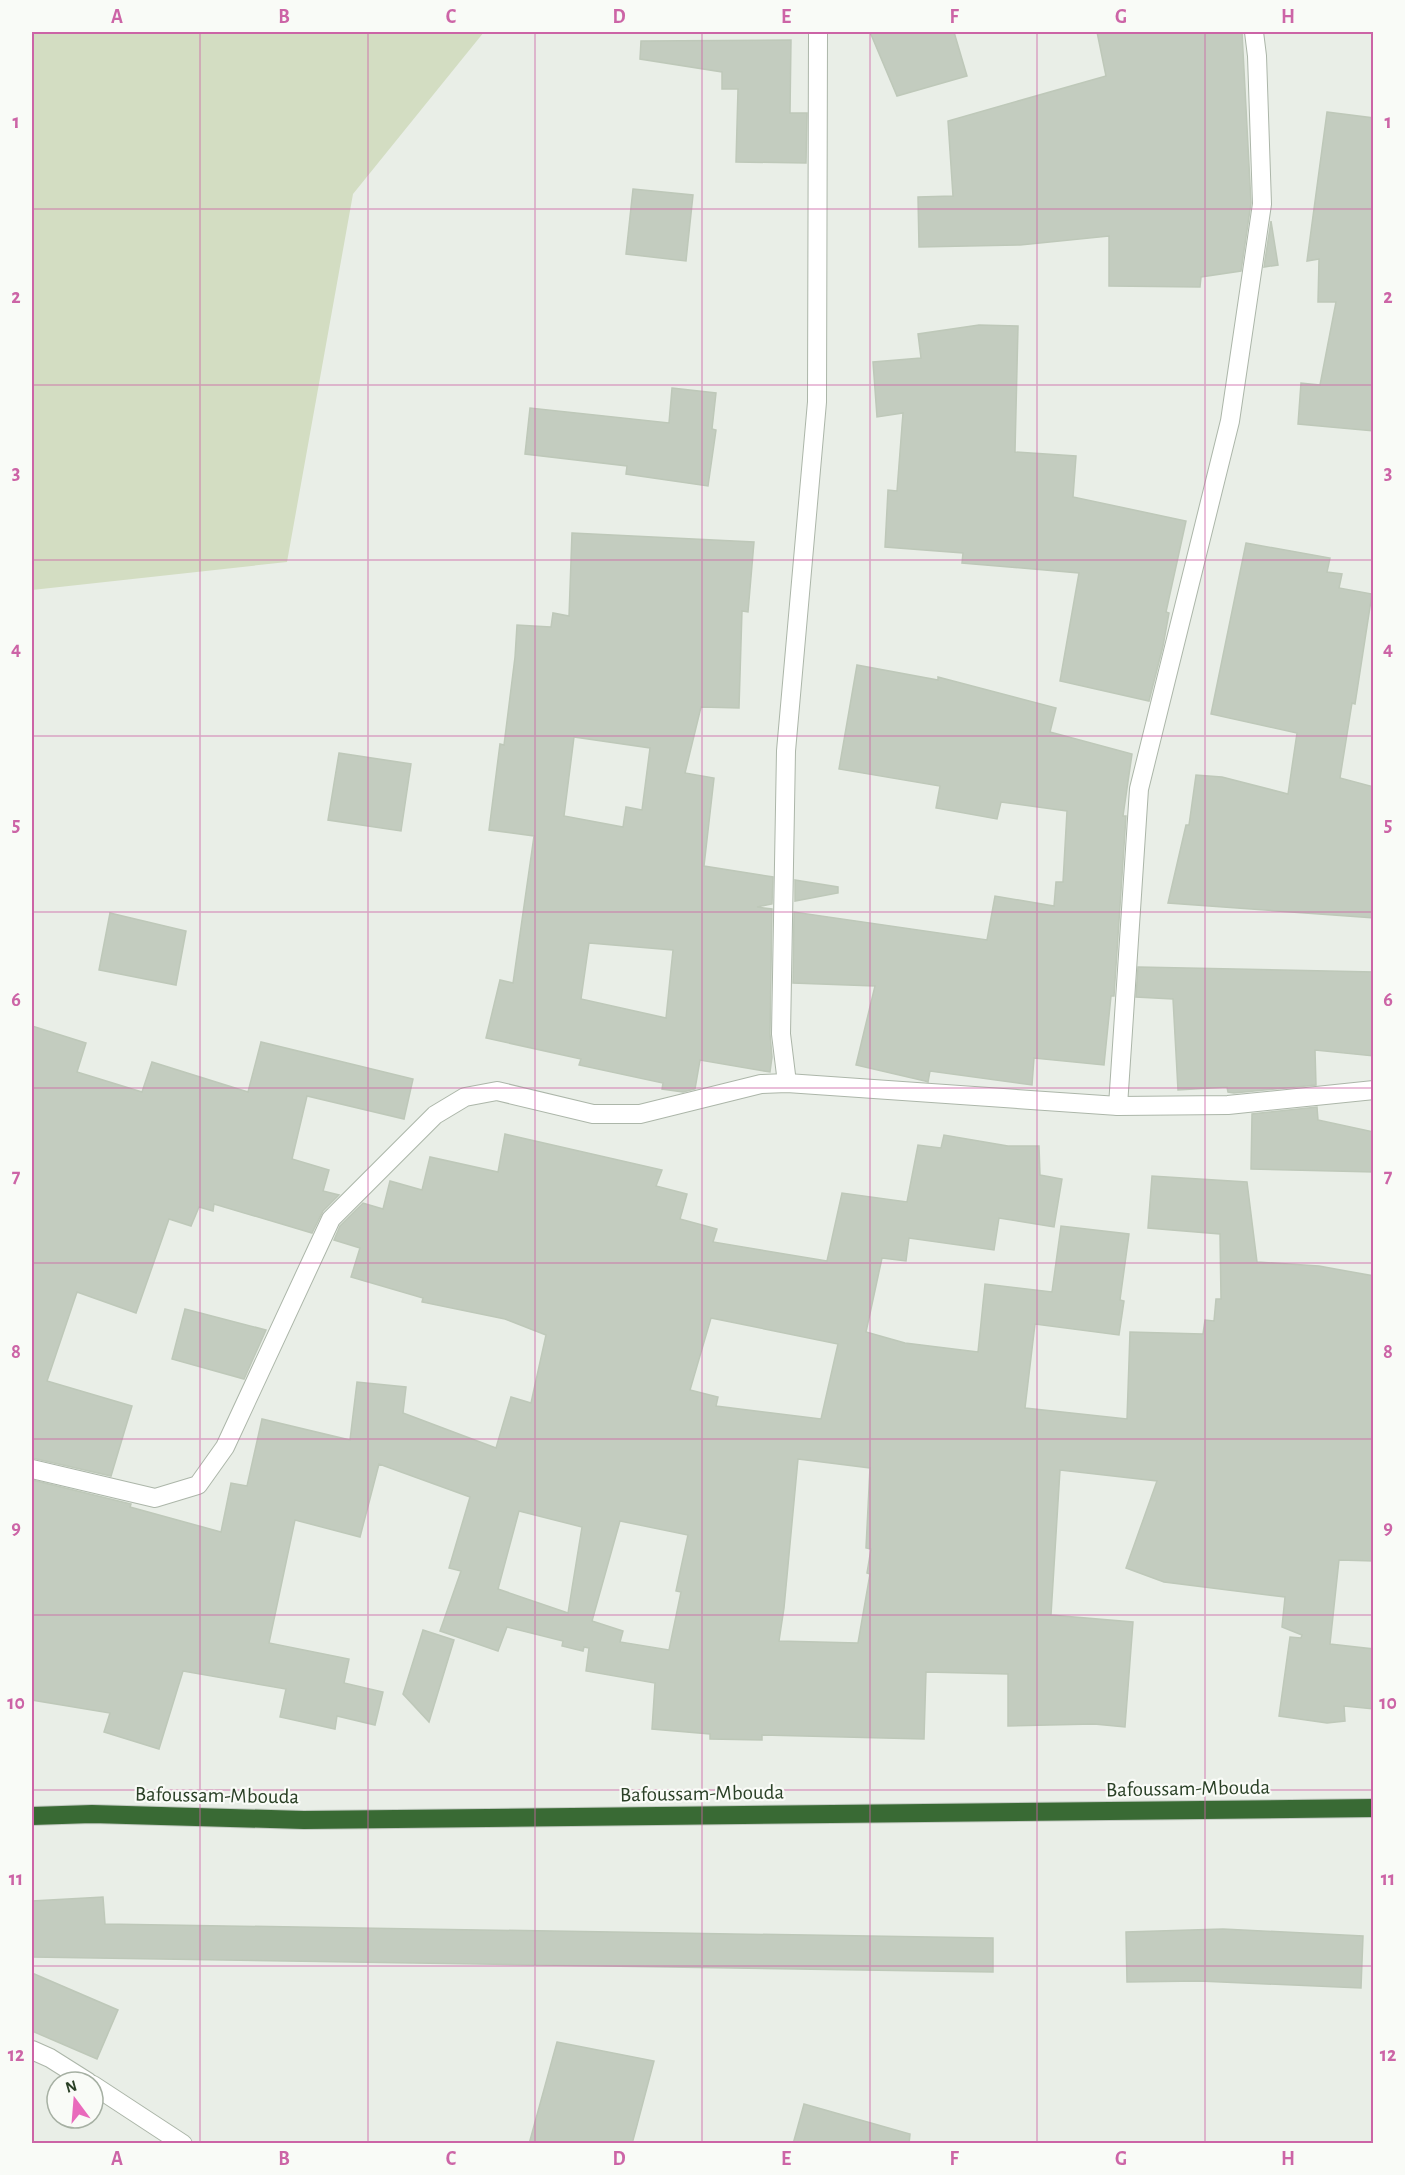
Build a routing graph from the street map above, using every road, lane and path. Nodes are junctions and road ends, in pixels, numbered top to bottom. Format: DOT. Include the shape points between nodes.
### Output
graph roads {
  1 [pos="1254,32"];
  2 [pos="818,34"];
  3 [pos="787,1083"];
  4 [pos="1374,1090"];
  5 [pos="1118,1106"];
  6 [pos="32,1468"];
  7 [pos="1374,1808"];
  8 [pos="32,1816"];
  9 [pos="32,2050"];
  10 [pos="69,2070"];
  11 [pos="105,2093"];
  12 [pos="183,2144"];
  1 -- 5 [label="street" via="1262,204 1230,421 1138,789"];
  2 -- 3 [label="street" via="816,402 786,751 782,1034"];
  3 -- 5 [label="street"];
  3 -- 6 [label="street" via="761,1084 640,1114 593,1114 497,1091 465,1097 435,1115 331,1219 225,1447 198,1485 155,1498"];
  4 -- 5 [label="street" via="1228,1105"];
  7 -- 8 [label="highway, Bafoussam-Mbouda" via="304,1820"];
  9 -- 10 [label="street"];
  11 -- 12 [label="street"];
}
